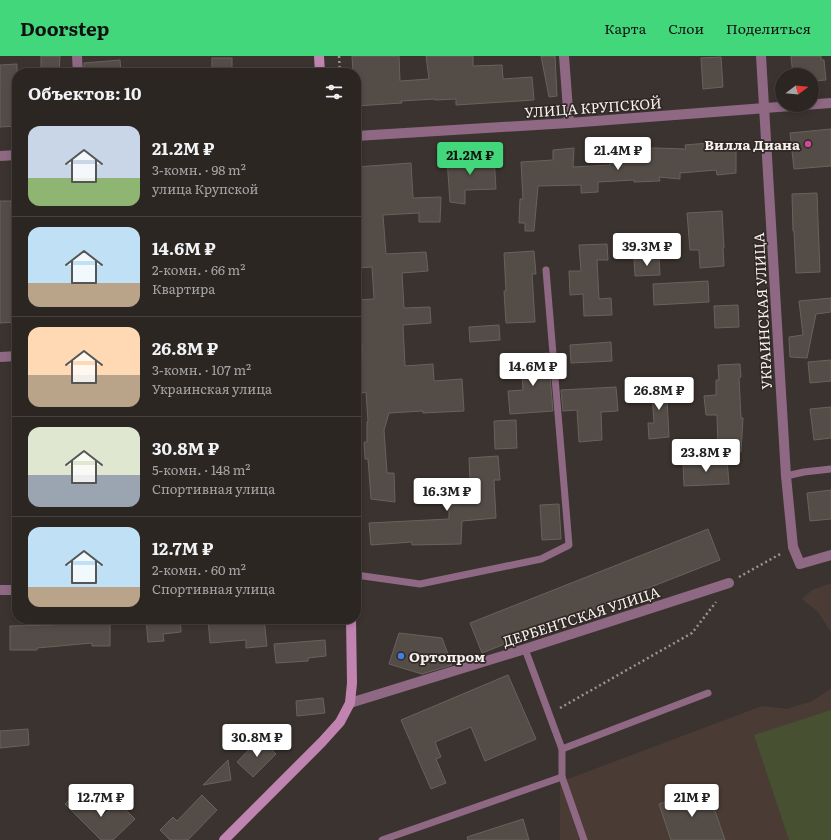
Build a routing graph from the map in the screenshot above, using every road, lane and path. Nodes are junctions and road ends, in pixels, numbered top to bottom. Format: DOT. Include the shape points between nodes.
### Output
graph roads {
  1 [pos="77,56"];
  2 [pos="319,56"];
  3 [pos="339,56"];
  4 [pos="564,56"];
  5 [pos="761,56"];
  6 [pos="78,68"];
  7 [pos="320,68"];
  8 [pos="340,68"];
  9 [pos="831,103"];
  10 [pos="764,109"];
  11 [pos="569,123"];
  12 [pos="361,136"];
  13 [pos="12,155"];
  14 [pos="0,156"];
  15 [pos="546,270"];
  16 [pos="12,356"];
  17 [pos="0,357"];
  18 [pos="831,469"];
  19 [pos="786,476"];
  20 [pos="793,547"];
  21 [pos="831,555"];
  22 [pos="361,576"];
  23 [pos="729,583"];
  24 [pos="0,590"];
  25 [pos="12,590"];
  26 [pos="351,624"];
  27 [pos="525,649"];
  28 [pos="708,693"];
  29 [pos="350,703"];
  30 [pos="549,714"];
  31 [pos="562,749"];
  32 [pos="562,777"];
  33 [pos="224,840"];
  34 [pos="382,840"];
  35 [pos="584,840"];
  1 -- 6 [label="street"];
  2 -- 7 [label="main road"];
  3 -- 8 [label="path"];
  4 -- 11 [label="street"];
  5 -- 10 [label="street, УКРАИНСКАЯ УЛИЦА"];
  9 -- 10 [label="street, УЛИЦА КРУПСКОЙ"];
  10 -- 11 [label="street, УЛИЦА КРУПСКОЙ"];
  10 -- 19 [label="street, УКРАИНСКАЯ УЛИЦА"];
  11 -- 12 [label="street, УЛИЦА КРУПСКОЙ"];
  13 -- 14 [label="street"];
  15 -- 22 [label="lane" via="569,545 541,559 420,584"];
  16 -- 17 [label="street"];
  18 -- 19 [label="lane"];
  19 -- 20 [label="street, УКРАИНСКАЯ УЛИЦА"];
  20 -- 21 [label="street, УКРАИНСКАЯ УЛИЦА" via="800,564"];
  20 -- 23 [label="path"];
  23 -- 27 [label="street, ДЕРБЕНТСКАЯ УЛИЦА"];
  23 -- 30 [label="path" via="692,633"];
  24 -- 25 [label="street"];
  26 -- 29 [label="main road"];
  27 -- 29 [label="street, ДЕРБЕНТСКАЯ УЛИЦА"];
  27 -- 30 [label="lane"];
  28 -- 31 [label="lane"];
  29 -- 33 [label="main road" via="340,722 322,742"];
  30 -- 31 [label="lane"];
  31 -- 32 [label="lane"];
  32 -- 34 [label="lane"];
  32 -- 35 [label="lane"];
}
